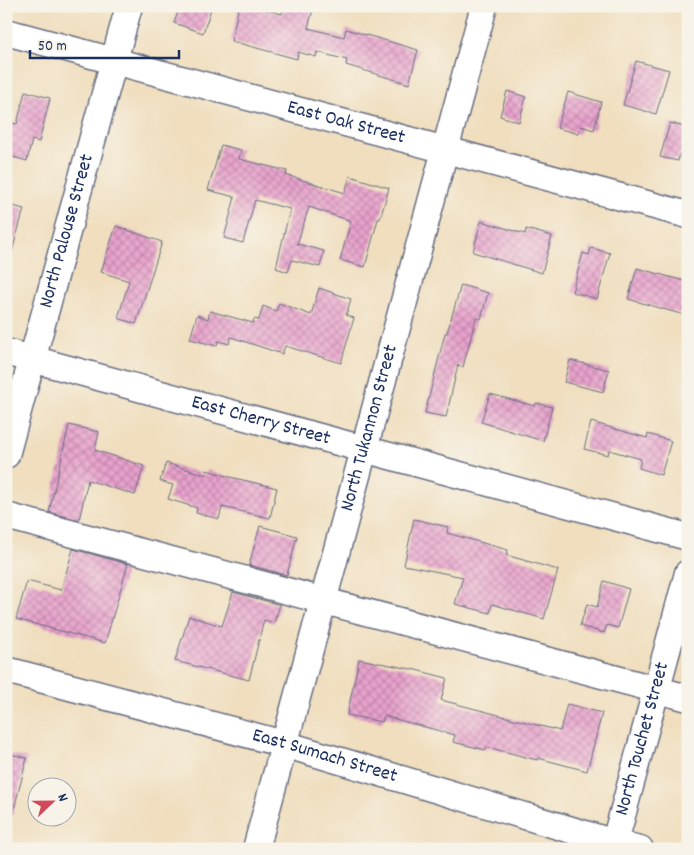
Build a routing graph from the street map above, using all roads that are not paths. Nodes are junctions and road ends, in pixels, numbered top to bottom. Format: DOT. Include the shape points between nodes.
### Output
graph roads {
  1 [pos="129,6"];
  2 [pos="484,6"];
  3 [pos="6,32"];
  4 [pos="114,61"];
  5 [pos="445,150"];
  6 [pos="688,215"];
  7 [pos="6,352"];
  8 [pos="32,359"];
  9 [pos="364,449"];
  10 [pos="6,455"];
  11 [pos="6,516"];
  12 [pos="688,537"];
  13 [pos="688,573"];
  14 [pos="322,602"];
  15 [pos="6,670"];
  16 [pos="656,690"];
  17 [pos="688,698"];
  18 [pos="284,744"];
  19 [pos="614,846"];
  20 [pos="256,849"];
  21 [pos="640,849"];
  1 -- 4 [label="street, North Palouse Street"];
  2 -- 5 [label="street, North Tukannon Street"];
  3 -- 4 [label="street, East Oak Street"];
  4 -- 5 [label="street, East Oak Street"];
  4 -- 8 [label="street, North Palouse Street"];
  5 -- 6 [label="street, East Oak Street"];
  5 -- 9 [label="street, North Tukannon Street"];
  7 -- 8 [label="street, East Cherry Street"];
  8 -- 9 [label="street, East Cherry Street"];
  8 -- 10 [label="street, North Palouse Street"];
  9 -- 12 [label="street, East Cherry Street"];
  9 -- 14 [label="street, North Tukannon Street"];
  11 -- 14 [label="street"];
  13 -- 16 [label="street, North Touchet Street"];
  14 -- 16 [label="street"];
  14 -- 18 [label="street, North Tukannon Street"];
  15 -- 18 [label="street, East Sumach Street"];
  16 -- 17 [label="street"];
  16 -- 19 [label="street, North Touchet Street"];
  18 -- 19 [label="street, East Sumach Street"];
  18 -- 20 [label="street, North Tukannon Street"];
  19 -- 21 [label="street, East Sumach Street"];
}
